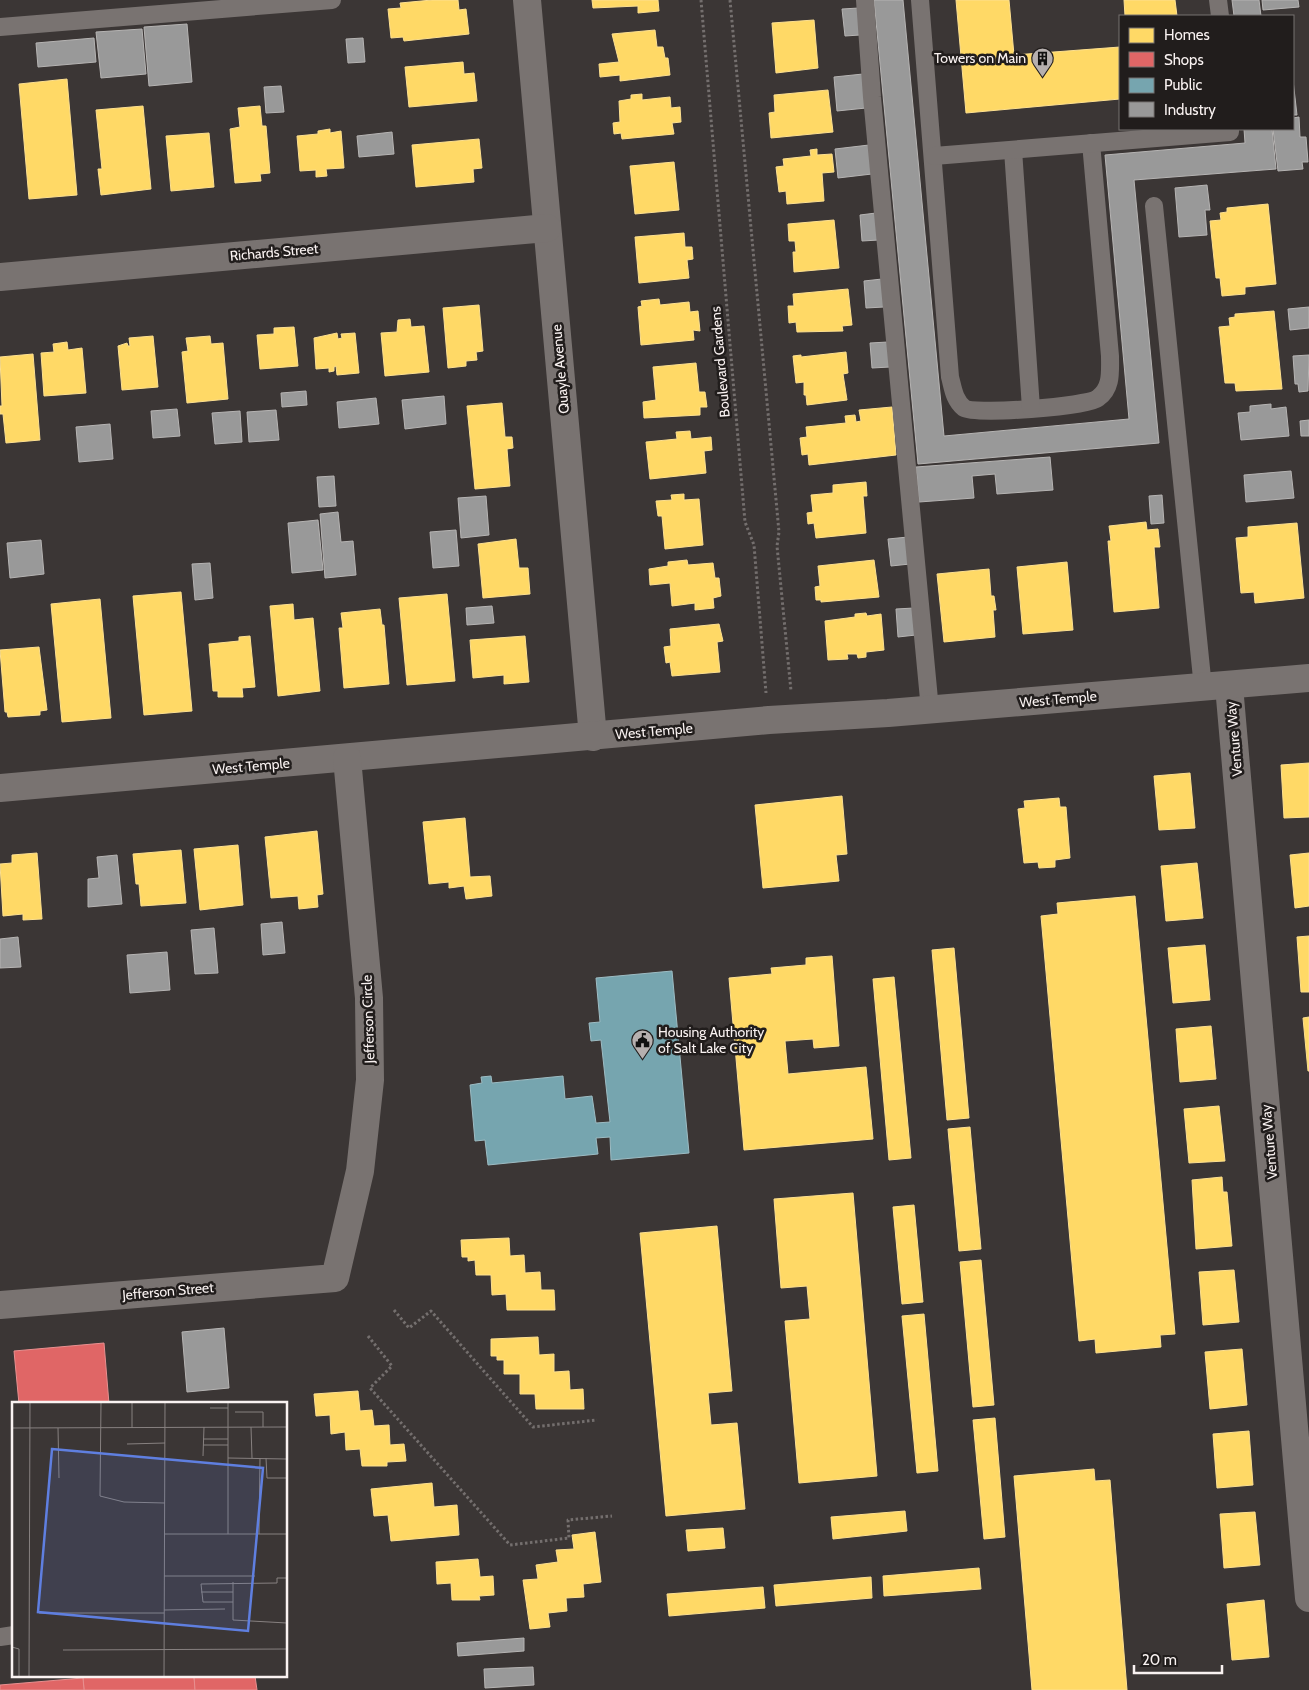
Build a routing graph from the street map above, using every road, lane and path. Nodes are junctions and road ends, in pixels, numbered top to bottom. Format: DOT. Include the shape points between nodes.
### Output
graph roads {
  1 [pos="332,0"];
  2 [pos="527,0"];
  3 [pos="701,0"];
  4 [pos="730,0"];
  5 [pos="864,0"];
  6 [pos="920,0"];
  7 [pos="1218,0"];
  8 [pos="1220,15"];
  9 [pos="0,26"];
  10 [pos="1230,130"];
  11 [pos="1090,144"];
  12 [pos="1013,150"];
  13 [pos="934,156"];
  14 [pos="1154,206"];
  15 [pos="547,228"];
  16 [pos="0,277"];
  17 [pos="1031,408"];
  18 [pos="1309,678"];
  19 [pos="1216,687"];
  20 [pos="930,710"];
  21 [pos="781,720"];
  22 [pos="593,737"];
  23 [pos="347,758"];
  24 [pos="0,788"];
  25 [pos="335,1278"];
  26 [pos="0,1305"];
  27 [pos="394,1310"];
  28 [pos="368,1336"];
  29 [pos="597,1420"];
  30 [pos="612,1516"];
  31 [pos="1309,1598"];
  1 -- 9 [label="lane"];
  2 -- 15 [label="street, Quayle Avenue"];
  3 -- 21 [label="path, Boulevard Gardens" via="745,522 754,545"];
  4 -- 21 [label="path" via="779,532"];
  5 -- 20 [label="lane"];
  6 -- 13 [label="lane"];
  7 -- 8 [label="lane"];
  10 -- 11 [label="lane"];
  11 -- 12 [label="lane"];
  11 -- 17 [label="lane" via="1110,356 1109,385 1097,399 1080,404"];
  12 -- 13 [label="lane"];
  12 -- 17 [label="lane"];
  13 -- 17 [label="lane" via="950,377 955,396 965,408 982,412"];
  14 -- 19 [label="lane"];
  15 -- 16 [label="street, Richards Street"];
  15 -- 22 [label="street, Quayle Avenue"];
  18 -- 19 [label="street, West Temple"];
  19 -- 20 [label="street, West Temple"];
  19 -- 31 [label="street, Venture Way"];
  20 -- 21 [label="street, West Temple"];
  21 -- 22 [label="street, West Temple"];
  22 -- 23 [label="street, West Temple"];
  23 -- 24 [label="street, West Temple"];
  23 -- 25 [label="street, Jefferson Circle" via="369,998 370,1080 360,1171"];
  25 -- 26 [label="street, Jefferson Street"];
  27 -- 29 [label="path" via="409,1328 431,1312 533,1427"];
  28 -- 30 [label="path" via="392,1366 370,1388 510,1545 569,1538 568,1520"];
}
